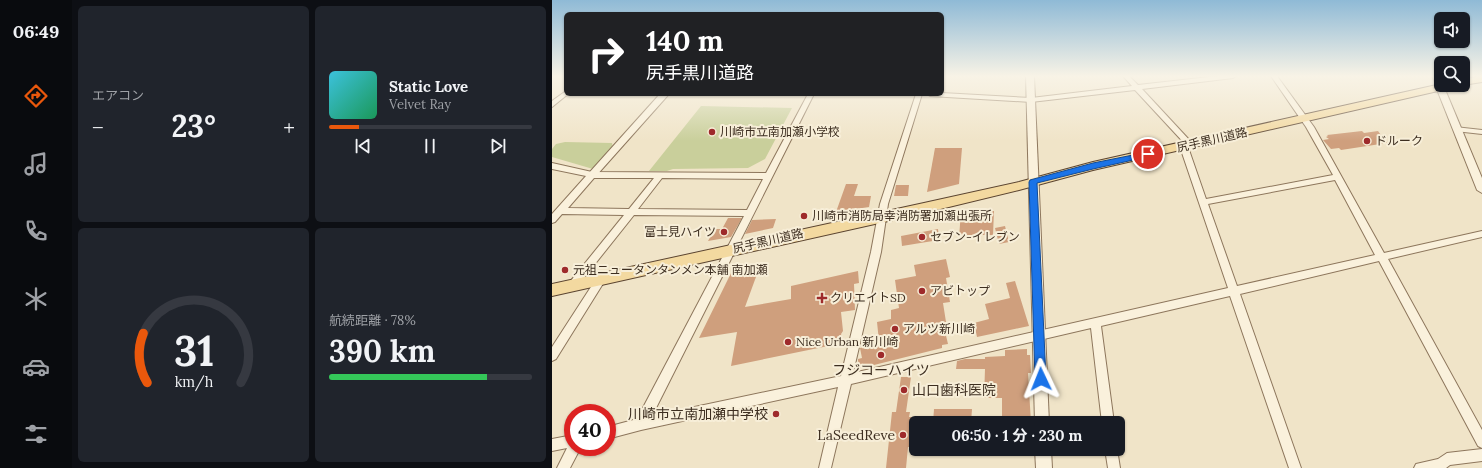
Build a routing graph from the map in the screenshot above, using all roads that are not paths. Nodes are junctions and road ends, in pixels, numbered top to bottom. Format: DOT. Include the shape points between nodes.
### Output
graph roads {
  1 [pos="560,98"];
  2 [pos="662,98"];
  3 [pos="809,98"];
  4 [pos="918,98"];
  5 [pos="995,98"];
  6 [pos="1048,98"];
  7 [pos="1145,98"];
  8 [pos="1289,98"];
  9 [pos="1395,98"];
  10 [pos="1449,98"];
  11 [pos="1031,100"];
  12 [pos="552,105"];
  13 [pos="1304,119"];
  14 [pos="1458,129"];
  15 [pos="1482,132"];
  16 [pos="1187,146"];
  17 [pos="552,166"];
  18 [pos="592,175"];
  19 [pos="768,176"];
  20 [pos="659,177"];
  21 [pos="1338,177"];
  22 [pos="1033,182"];
  23 [pos="1482,190"];
  24 [pos="1204,202"];
  25 [pos="560,212"];
  26 [pos="631,212"];
  27 [pos="748,213"];
  28 [pos="883,216"];
  29 [pos="552,220"];
  30 [pos="1482,234"];
  31 [pos="729,250"];
  32 [pos="1381,257"];
  33 [pos="601,279"];
  34 [pos="572,286"];
  35 [pos="552,290"];
  36 [pos="1234,290"];
  37 [pos="1095,322"];
  38 [pos="1039,334"];
  39 [pos="552,356"];
  40 [pos="844,380"];
  41 [pos="1042,416"];
  42 [pos="1107,416"];
  43 [pos="640,424"];
  44 [pos="616,431"];
  45 [pos="1482,442"];
  46 [pos="564,443"];
  47 [pos="552,445"];
  48 [pos="1482,455"];
  49 [pos="570,456"];
  50 [pos="1043,456"];
  51 [pos="1113,456"];
  52 [pos="563,468"];
  53 [pos="825,468"];
  54 [pos="1044,468"];
  55 [pos="1114,468"];
  56 [pos="1295,468"];
  57 [pos="1420,468"];
  1 -- 12 [label="street"];
  2 -- 18 [label="street"];
  3 -- 19 [label="street"];
  4 -- 28 [label="street" via="884,204"];
  5 -- 11 [label="street"];
  6 -- 11 [label="street"];
  7 -- 16 [label="street"];
  8 -- 13 [label="street"];
  9 -- 13 [label="main road, 尻手黒川道路"];
  10 -- 14 [label="street"];
  11 -- 22 [label="street"];
  13 -- 16 [label="main road, 尻手黒川道路"];
  13 -- 21 [label="street"];
  14 -- 15 [label="street"];
  14 -- 23 [label="street"];
  16 -- 22 [label="main road, 尻手黒川道路"];
  16 -- 24 [label="street"];
  17 -- 18 [label="street"];
  18 -- 20 [label="street"];
  18 -- 25 [label="street"];
  19 -- 20 [label="street"];
  19 -- 27 [label="street"];
  20 -- 26 [label="street"];
  21 -- 24 [label="street"];
  21 -- 32 [label="street"];
  22 -- 28 [label="main road, 尻手黒川道路"];
  22 -- 38 [label="street"];
  24 -- 36 [label="street"];
  25 -- 26 [label="street"];
  25 -- 29 [label="street"];
  26 -- 27 [label="street"];
  26 -- 34 [label="street"];
  27 -- 31 [label="street"];
  28 -- 31 [label="main road, 尻手黒川道路"];
  28 -- 40 [label="street"];
  30 -- 32 [label="street"];
  31 -- 33 [label="main road, 尻手黒川道路"];
  31 -- 43 [label="street"];
  32 -- 36 [label="street"];
  32 -- 45 [label="street"];
  33 -- 34 [label="main road, 尻手黒川道路"];
  33 -- 39 [label="street"];
  34 -- 35 [label="main road, 尻手黒川道路"];
  36 -- 37 [label="street"];
  36 -- 56 [label="street"];
  37 -- 38 [label="street"];
  37 -- 42 [label="street"];
  38 -- 40 [label="street"];
  38 -- 41 [label="street"];
  40 -- 43 [label="street"];
  40 -- 53 [label="street"];
  43 -- 44 [label="street"];
  46 -- 47 [label="street"];
  48 -- 57 [label="street" via="1447,459 1440,465"];
  49 -- 52 [label="street"];
  50 -- 54 [label="street"];
  51 -- 55 [label="street"];
}
